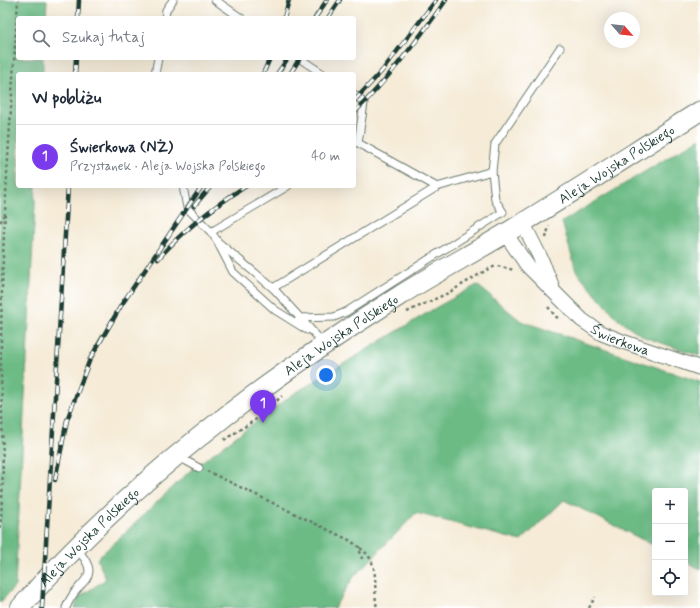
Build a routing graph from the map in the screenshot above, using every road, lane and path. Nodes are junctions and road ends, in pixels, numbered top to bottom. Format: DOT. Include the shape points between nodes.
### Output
graph roads {
  1 [pos="18,0"];
  2 [pos="173,0"];
  3 [pos="215,0"];
  4 [pos="17,16"];
  5 [pos="165,16"];
  6 [pos="238,16"];
  7 [pos="16,33"];
  8 [pos="560,48"];
  9 [pos="158,60"];
  10 [pos="303,60"];
  11 [pos="155,72"];
  12 [pos="321,72"];
  13 [pos="356,96"];
  14 [pos="700,111"];
  15 [pos="356,145"];
  16 [pos="492,171"];
  17 [pos="437,187"];
  18 [pos="184,188"];
  19 [pos="285,188"];
  20 [pos="5,214"];
  21 [pos="553,220"];
  22 [pos="0,222"];
  23 [pos="523,223"];
  24 [pos="211,232"];
  25 [pos="505,233"];
  26 [pos="218,242"];
  27 [pos="548,243"];
  28 [pos="518,271"];
  29 [pos="273,288"];
  30 [pos="554,290"];
  31 [pos="403,314"];
  32 [pos="300,318"];
  33 [pos="318,339"];
  34 [pos="700,368"];
  35 [pos="286,392"];
  36 [pos="221,441"];
  37 [pos="177,456"];
  38 [pos="199,468"];
  39 [pos="0,528"];
  40 [pos="360,547"];
  41 [pos="76,548"];
  42 [pos="362,559"];
  43 [pos="595,597"];
  44 [pos="20,608"];
  45 [pos="66,608"];
  46 [pos="377,608"];
  47 [pos="589,608"];
  1 -- 4 [label="path"];
  2 -- 5 [label="lane"];
  3 -- 6 [label="lane"];
  7 -- 20 [label="path"];
  8 -- 16 [label="lane" via="495,144"];
  9 -- 11 [label="lane"];
  10 -- 12 [label="lane"];
  13 -- 15 [label="lane" via="364,103"];
  14 -- 23 [label="main road, Aleja Wojska Polskiego"];
  15 -- 17 [label="lane"];
  16 -- 17 [label="lane"];
  16 -- 32 [label="lane" via="495,200 503,212 346,312 334,317"];
  17 -- 29 [label="lane"];
  18 -- 24 [label="lane" via="187,208"];
  19 -- 24 [label="lane"];
  20 -- 22 [label="path"];
  20 -- 39 [label="path" via="1,342 3,473"];
  21 -- 27 [label="path" via="548,226"];
  23 -- 25 [label="main road, Aleja Wojska Polskiego"];
  23 -- 30 [label="street"];
  24 -- 26 [label="lane"];
  25 -- 30 [label="street" via="527,265"];
  25 -- 33 [label="main road, Aleja Wojska Polskiego"];
  26 -- 29 [label="lane"];
  26 -- 33 [label="lane" via="233,272 275,310"];
  28 -- 31 [label="path" via="502,266 490,268 448,294"];
  29 -- 32 [label="lane"];
  30 -- 34 [label="street, Świerkowa" via="582,320 601,333"];
  32 -- 33 [label="lane"];
  33 -- 37 [label="main road, Aleja Wojska Polskiego" via="263,388"];
  35 -- 36 [label="path" via="258,418"];
  37 -- 38 [label="lane"];
  37 -- 41 [label="main road, Aleja Wojska Polskiego" via="120,504"];
  38 -- 40 [label="path"];
  40 -- 42 [label="path"];
  40 -- 46 [label="path" via="368,554 375,570 374,598"];
  41 -- 44 [label="main road, Aleja Wojska Polskiego"];
  41 -- 45 [label="lane" via="87,561 90,571 88,577 71,596"];
  43 -- 47 [label="path"];
}
